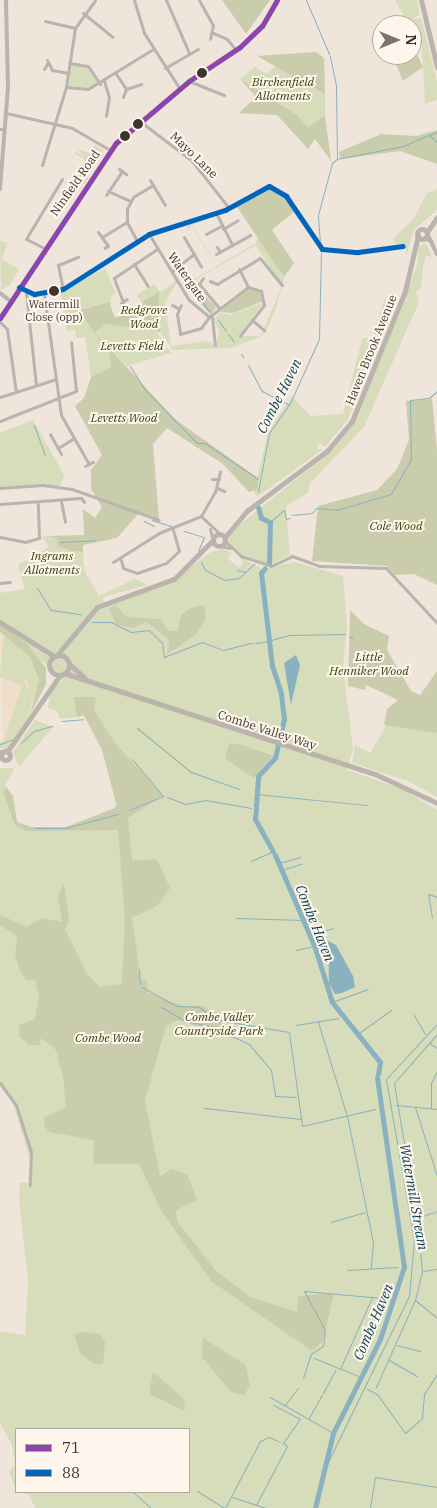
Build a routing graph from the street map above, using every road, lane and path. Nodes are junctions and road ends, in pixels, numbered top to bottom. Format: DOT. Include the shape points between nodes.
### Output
graph roads {
  1 [pos="6,0"];
  2 [pos="95,0"];
  3 [pos="134,0"];
  4 [pos="166,0"];
  5 [pos="199,0"];
  6 [pos="277,0"];
  7 [pos="421,0"];
  8 [pos="0,13"];
  9 [pos="5,13"];
  10 [pos="83,14"];
  11 [pos="50,16"];
  12 [pos="45,21"];
  13 [pos="50,21"];
  14 [pos="74,28"];
  15 [pos="213,33"];
  16 [pos="110,37"];
  17 [pos="210,39"];
  18 [pos="152,49"];
  19 [pos="198,49"];
  20 [pos="237,50"];
  21 [pos="189,54"];
  22 [pos="70,63"];
  23 [pos="437,67"];
  24 [pos="165,68"];
  25 [pos="44,69"];
  26 [pos="69,72"];
  27 [pos="116,74"];
  28 [pos="189,81"];
  29 [pos="104,82"];
  30 [pos="100,84"];
  31 [pos="141,84"];
  32 [pos="66,87"];
  33 [pos="180,88"];
  34 [pos="126,89"];
  35 [pos="224,95"];
  36 [pos="123,97"];
  37 [pos="5,112"];
  38 [pos="106,116"];
  39 [pos="140,121"];
  40 [pos="52,123"];
  41 [pos="1,129"];
  42 [pos="110,150"];
  43 [pos="42,165"];
  44 [pos="126,174"];
  45 [pos="62,179"];
  46 [pos="150,180"];
  47 [pos="153,184"];
  48 [pos="0,189"];
  49 [pos="108,191"];
  50 [pos="106,195"];
  51 [pos="130,201"];
  52 [pos="165,204"];
  53 [pos="229,208"];
  54 [pos="216,213"];
  55 [pos="437,217"];
  56 [pos="238,220"];
  57 [pos="127,222"];
  58 [pos="234,223"];
  59 [pos="222,227"];
  60 [pos="236,227"];
  61 [pos="211,231"];
  62 [pos="98,232"];
  63 [pos="149,234"];
  64 [pos="206,234"];
  65 [pos="423,234"];
  66 [pos="250,235"];
  67 [pos="213,236"];
  68 [pos="102,237"];
  69 [pos="183,237"];
  70 [pos="137,241"];
  71 [pos="232,245"];
  72 [pos="401,245"];
  73 [pos="217,247"];
  74 [pos="44,248"];
  75 [pos="104,248"];
  76 [pos="157,249"];
  77 [pos="194,254"];
  78 [pos="437,254"];
  79 [pos="78,257"];
  80 [pos="134,264"];
  81 [pos="201,266"];
  82 [pos="239,269"];
  83 [pos="172,271"];
  84 [pos="203,278"];
  85 [pos="210,281"];
  86 [pos="148,286"];
  87 [pos="273,286"];
  88 [pos="19,287"];
  89 [pos="248,287"];
  90 [pos="64,289"];
  91 [pos="26,292"];
  92 [pos="0,293"];
  93 [pos="44,294"];
  94 [pos="9,300"];
  95 [pos="124,301"];
  96 [pos="172,305"];
  97 [pos="219,308"];
  98 [pos="210,317"];
  99 [pos="0,318"];
  100 [pos="252,320"];
  101 [pos="0,322"];
  102 [pos="264,330"];
  103 [pos="240,336"];
  104 [pos="71,342"];
  105 [pos="215,345"];
  106 [pos="56,379"];
  107 [pos="36,385"];
  108 [pos="16,392"];
  109 [pos="0,397"];
  110 [pos="59,399"];
  111 [pos="0,421"];
  112 [pos="50,437"];
  113 [pos="74,438"];
  114 [pos="58,448"];
  115 [pos="61,454"];
  116 [pos="93,462"];
  117 [pos="220,472"];
  118 [pos="212,479"];
  119 [pos="219,479"];
  120 [pos="0,488"];
  121 [pos="217,488"];
  122 [pos="224,492"];
  123 [pos="61,501"];
  124 [pos="84,502"];
  125 [pos="0,504"];
  126 [pos="38,504"];
  127 [pos="202,516"];
  128 [pos="158,520"];
  129 [pos="65,522"];
  130 [pos="210,529"];
  131 [pos="174,530"];
  132 [pos="222,536"];
  133 [pos="0,537"];
  134 [pos="212,540"];
  135 [pos="133,546"];
  136 [pos="219,546"];
  137 [pos="230,548"];
  138 [pos="136,550"];
  139 [pos="207,551"];
  140 [pos="120,560"];
  141 [pos="113,562"];
  142 [pos="6,577"];
  143 [pos="0,583"];
  144 [pos="0,622"];
  145 [pos="437,623"];
  146 [pos="68,641"];
  147 [pos="36,648"];
  148 [pos="56,655"];
  149 [pos="67,658"];
  150 [pos="49,664"];
  151 [pos="69,664"];
  152 [pos="52,672"];
  153 [pos="62,674"];
  154 [pos="89,681"];
  155 [pos="48,689"];
  156 [pos="3,756"];
  157 [pos="437,803"];
  158 [pos="0,1083"];
  159 [pos="30,1185"];
  1 -- 9 [label="street"];
  2 -- 10 [label="street"];
  3 -- 18 [label="street"];
  4 -- 21 [label="street"];
  5 -- 15 [label="street" via="213,22"];
  6 -- 20 [label="main road, Ninfield Road" via="262,26"];
  7 -- 23 [label="main road"];
  8 -- 9 [label="street"];
  9 -- 37 [label="street"];
  10 -- 14 [label="street"];
  10 -- 16 [label="street"];
  11 -- 13 [label="street"];
  12 -- 13 [label="street"];
  13 -- 14 [label="street"];
  14 -- 22 [label="street"];
  15 -- 17 [label="street"];
  15 -- 20 [label="street" via="227,38"];
  18 -- 24 [label="street"];
  18 -- 27 [label="street"];
  19 -- 21 [label="street"];
  20 -- 28 [label="main road, Ninfield Road"];
  21 -- 24 [label="street"];
  22 -- 26 [label="street"];
  22 -- 30 [label="street" via="88,66"];
  24 -- 33 [label="street"];
  25 -- 26 [label="street" via="47,62 52,70"];
  26 -- 32 [label="street"];
  27 -- 29 [label="street"];
  27 -- 34 [label="street"];
  28 -- 33 [label="main road, Ninfield Road"];
  28 -- 35 [label="street"];
  29 -- 30 [label="street"];
  29 -- 38 [label="street" via="109,97"];
  30 -- 32 [label="street" via="85,90"];
  31 -- 34 [label="street"];
  32 -- 40 [label="street"];
  33 -- 39 [label="main road, Ninfield Road"];
  34 -- 36 [label="street"];
  37 -- 40 [label="street"];
  37 -- 41 [label="street"];
  39 -- 42 [label="main road, Ninfield Road"];
  39 -- 53 [label="street, Mayo Lane" via="192,161"];
  40 -- 42 [label="street" via="72,128"];
  40 -- 43 [label="street"];
  41 -- 48 [label="street"];
  42 -- 74 [label="main road, Ninfield Road"];
  44 -- 49 [label="street" via="120,170"];
  45 -- 74 [label="street" via="26,239"];
  46 -- 47 [label="street"];
  47 -- 51 [label="street"];
  47 -- 52 [label="street"];
  49 -- 50 [label="street"];
  49 -- 51 [label="street"];
  51 -- 57 [label="street"];
  53 -- 54 [label="street"];
  53 -- 72 [label="street" via="272,186 286,196 322,249 358,252"];
  54 -- 59 [label="street"];
  54 -- 63 [label="street"];
  55 -- 65 [label="main road"];
  56 -- 58 [label="street"];
  57 -- 68 [label="street"];
  57 -- 70 [label="street"];
  58 -- 59 [label="street"];
  58 -- 60 [label="street"];
  59 -- 61 [label="street"];
  59 -- 71 [label="street"];
  61 -- 64 [label="street"];
  61 -- 67 [label="street"];
  62 -- 68 [label="street"];
  63 -- 70 [label="street"];
  63 -- 76 [label="street, Watergate"];
  65 -- 78 [label="street" via="432,242"];
  65 -- 132 [label="main road, Haven Brook Avenue" via="414,244 405,291 352,420 327,451"];
  66 -- 71 [label="street"];
  68 -- 75 [label="street" via="108,246"];
  69 -- 77 [label="street"];
  70 -- 90 [label="street"];
  71 -- 73 [label="street" via="218,253"];
  74 -- 88 [label="main road, Ninfield Road"];
  76 -- 80 [label="street"];
  76 -- 83 [label="street, Watergate"];
  77 -- 81 [label="street"];
  77 -- 83 [label="street"];
  79 -- 90 [label="street" via="58,265"];
  80 -- 86 [label="street"];
  80 -- 95 [label="street" via="114,279"];
  82 -- 85 [label="street" via="218,285"];
  82 -- 87 [label="street" via="260,258 280,284"];
  82 -- 89 [label="street"];
  83 -- 98 [label="street, Watergate" via="189,300"];
  84 -- 97 [label="street" via="197,284"];
  88 -- 91 [label="street"];
  88 -- 94 [label="main road, Ninfield Road"];
  89 -- 97 [label="street, Watergate" via="231,304"];
  89 -- 100 [label="street" via="258,289 265,298"];
  90 -- 93 [label="street"];
  91 -- 93 [label="street"];
  91 -- 107 [label="street"];
  92 -- 94 [label="street"];
  93 -- 106 [label="street"];
  94 -- 99 [label="main road, Ninfield Road"];
  96 -- 98 [label="street" via="180,307 180,334 201,328"];
  97 -- 98 [label="street, Watergate"];
  98 -- 105 [label="street"];
  100 -- 102 [label="street"];
  100 -- 103 [label="street"];
  101 -- 108 [label="street" via="7,328"];
  104 -- 110 [label="street" via="78,387"];
  106 -- 107 [label="street"];
  106 -- 110 [label="street"];
  107 -- 108 [label="street"];
  108 -- 109 [label="street"];
  110 -- 111 [label="street"];
  110 -- 113 [label="street" via="61,415"];
  112 -- 114 [label="street"];
  113 -- 114 [label="street"];
  113 -- 116 [label="street" via="87,465"];
  114 -- 115 [label="street"];
  117 -- 119 [label="street"];
  118 -- 119 [label="street"];
  119 -- 121 [label="street"];
  120 -- 128 [label="street" via="72,489"];
  121 -- 122 [label="street"];
  121 -- 127 [label="street"];
  123 -- 124 [label="street"];
  123 -- 126 [label="street"];
  123 -- 129 [label="street"];
  125 -- 126 [label="street"];
  126 -- 133 [label="street" via="39,538 25,542"];
  127 -- 130 [label="street"];
  127 -- 131 [label="street"];
  130 -- 132 [label="street"];
  130 -- 134 [label="street"];
  131 -- 138 [label="street" via="159,532"];
  131 -- 140 [label="street" via="179,551 166,563 137,573 124,568"];
  132 -- 134 [label="main road"];
  132 -- 136 [label="main road"];
  132 -- 137 [label="street"];
  134 -- 136 [label="main road"];
  134 -- 139 [label="main road"];
  135 -- 138 [label="street"];
  136 -- 137 [label="street"];
  136 -- 139 [label="main road"];
  137 -- 145 [label="street" via="271,566 292,556 319,566 386,568"];
  138 -- 140 [label="street"];
  139 -- 146 [label="main road" via="167,583 99,606"];
  140 -- 141 [label="street"];
  142 -- 143 [label="street" via="8,582"];
  144 -- 147 [label="main road"];
  146 -- 148 [label="main road"];
  146 -- 149 [label="main road"];
  147 -- 148 [label="main road"];
  147 -- 150 [label="main road"];
  148 -- 149 [label="main road"];
  148 -- 150 [label="main road"];
  149 -- 151 [label="main road"];
  150 -- 152 [label="main road"];
  151 -- 153 [label="main road"];
  151 -- 154 [label="main road, Combe Valley Way"];
  152 -- 153 [label="main road"];
  152 -- 155 [label="main road"];
  153 -- 154 [label="main road, Combe Valley Way"];
  153 -- 155 [label="main road"];
  154 -- 157 [label="main road, Combe Valley Way" via="403,784"];
  155 -- 156 [label="main road" via="13,747"];
  158 -- 159 [label="street" via="16,1105 31,1152"];
}
